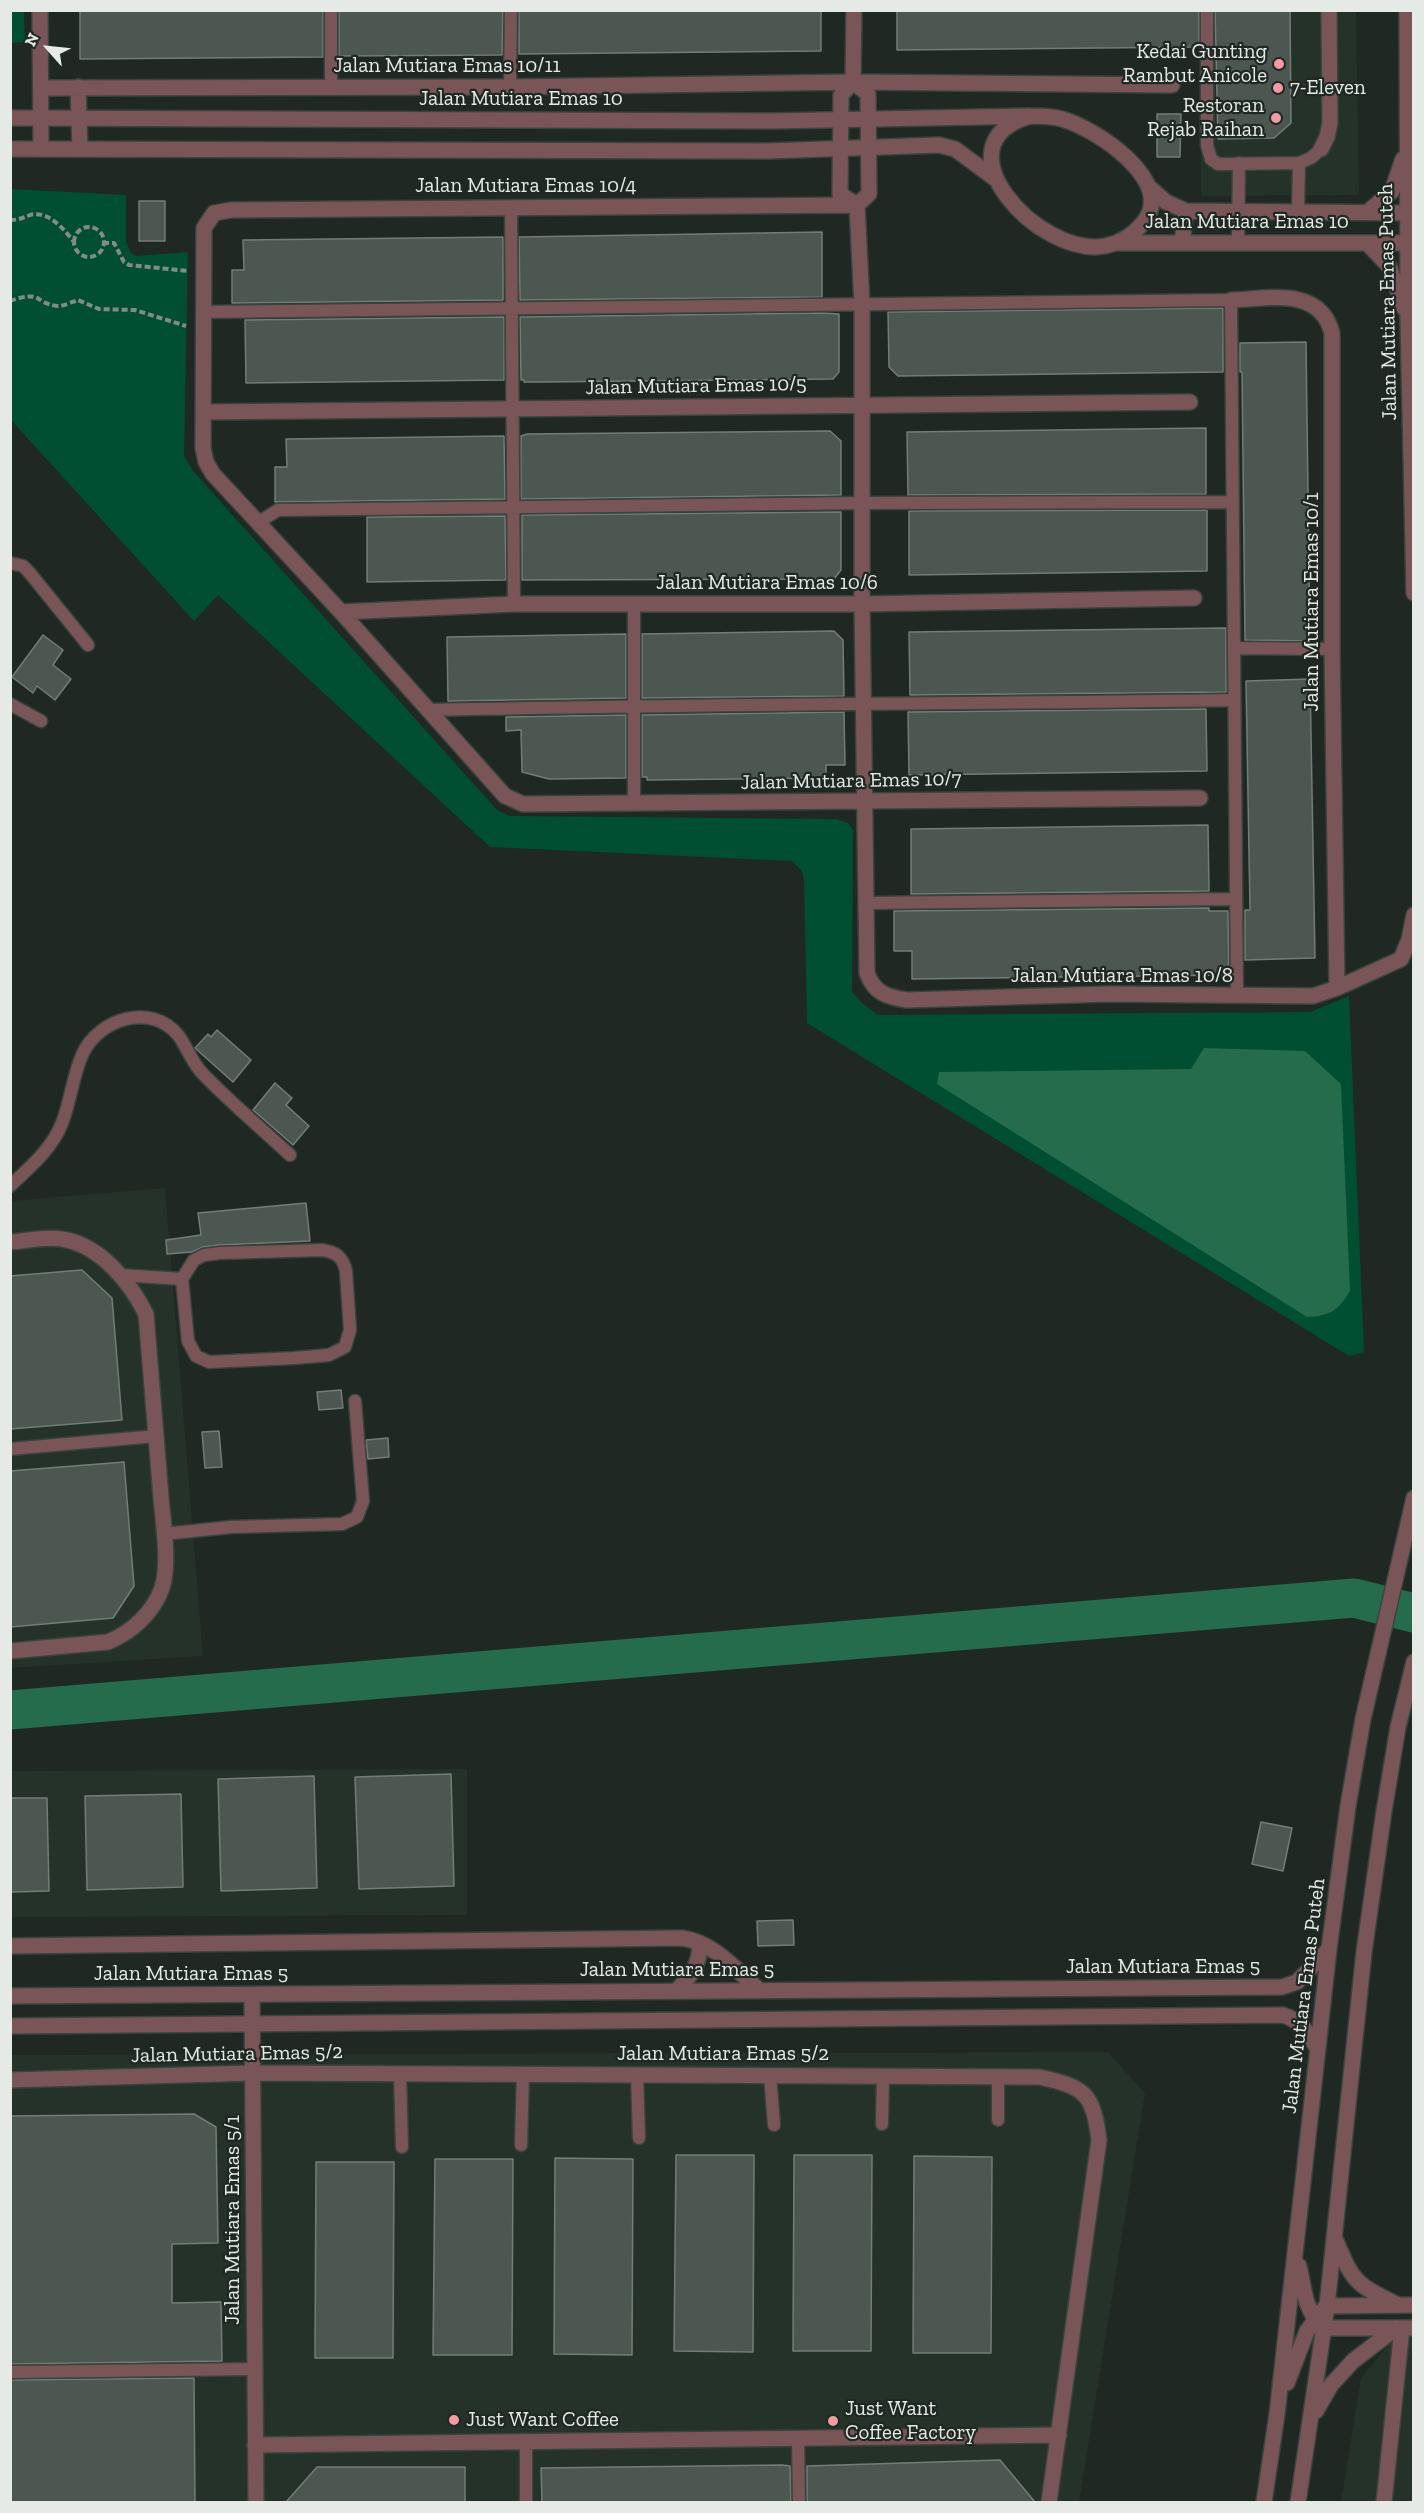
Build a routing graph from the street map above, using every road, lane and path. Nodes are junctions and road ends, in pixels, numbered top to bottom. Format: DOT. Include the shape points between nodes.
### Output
graph roads {
  1 [pos="40,10"];
  2 [pos="331,10"];
  3 [pos="511,10"];
  4 [pos="854,10"];
  5 [pos="1207,10"];
  6 [pos="1329,10"];
  7 [pos="1407,10"];
  8 [pos="853,82"];
  9 [pos="1172,85"];
  10 [pos="78,87"];
  11 [pos="331,87"];
  12 [pos="510,87"];
  13 [pos="42,88"];
  14 [pos="1030,117"];
  15 [pos="10,118"];
  16 [pos="41,118"];
  17 [pos="79,118"];
  18 [pos="869,119"];
  19 [pos="840,120"];
  20 [pos="1408,143"];
  21 [pos="869,147"];
  22 [pos="839,148"];
  23 [pos="10,149"];
  24 [pos="41,149"];
  25 [pos="80,149"];
  26 [pos="1321,149"];
  27 [pos="1239,163"];
  28 [pos="1299,163"];
  29 [pos="997,180"];
  30 [pos="1149,187"];
  31 [pos="857,205"];
  32 [pos="511,207"];
  33 [pos="1186,211"];
  34 [pos="1239,211"];
  35 [pos="1299,212"];
  36 [pos="1368,212"];
  37 [pos="1410,213"];
  38 [pos="10,220"];
  39 [pos="74,243"];
  40 [pos="103,243"];
  41 [pos="1116,243"];
  42 [pos="1182,243"];
  43 [pos="1238,243"];
  44 [pos="1367,243"];
  45 [pos="1410,243"];
  46 [pos="203,272"];
  47 [pos="1410,277"];
  48 [pos="1231,300"];
  49 [pos="10,301"];
  50 [pos="862,305"];
  51 [pos="512,308"];
  52 [pos="204,312"];
  53 [pos="1411,320"];
  54 [pos="203,328"];
  55 [pos="1190,402"];
  56 [pos="862,405"];
  57 [pos="513,410"];
  58 [pos="203,412"];
  59 [pos="1231,502"];
  60 [pos="863,503"];
  61 [pos="513,507"];
  62 [pos="259,522"];
  63 [pos="10,563"];
  64 [pos="1413,593"];
  65 [pos="1194,598"];
  66 [pos="514,604"];
  67 [pos="634,604"];
  68 [pos="862,604"];
  69 [pos="341,612"];
  70 [pos="88,645"];
  71 [pos="1234,648"];
  72 [pos="1332,649"];
  73 [pos="1233,700"];
  74 [pos="10,704"];
  75 [pos="635,705"];
  76 [pos="863,705"];
  77 [pos="429,710"];
  78 [pos="41,721"];
  79 [pos="1200,798"];
  80 [pos="864,803"];
  81 [pos="634,804"];
  82 [pos="1235,899"];
  83 [pos="866,903"];
  84 [pos="1413,915"];
  85 [pos="1337,988"];
  86 [pos="1237,996"];
  87 [pos="290,1155"];
  88 [pos="10,1186"];
  89 [pos="10,1242"];
  90 [pos="115,1270"];
  91 [pos="182,1279"];
  92 [pos="355,1401"];
  93 [pos="156,1436"];
  94 [pos="10,1449"];
  95 [pos="1413,1498"];
  96 [pos="164,1534"];
  97 [pos="10,1651"];
  98 [pos="1413,1662"];
  99 [pos="700,1943"];
  100 [pos="10,1946"];
  101 [pos="1329,1949"];
  102 [pos="759,1990"];
  103 [pos="676,1991"];
  104 [pos="252,1995"];
  105 [pos="10,1996"];
  106 [pos="252,2022"];
  107 [pos="10,2026"];
  108 [pos="1318,2049"];
  109 [pos="253,2073"];
  110 [pos="400,2074"];
  111 [pos="523,2074"];
  112 [pos="637,2075"];
  113 [pos="770,2075"];
  114 [pos="883,2076"];
  115 [pos="998,2076"];
  116 [pos="10,2080"];
  117 [pos="998,2120"];
  118 [pos="882,2124"];
  119 [pos="774,2125"];
  120 [pos="639,2138"];
  121 [pos="521,2145"];
  122 [pos="402,2147"];
  123 [pos="1335,2238"];
  124 [pos="1296,2255"];
  125 [pos="1406,2305"];
  126 [pos="1327,2306"];
  127 [pos="1319,2324"];
  128 [pos="1404,2328"];
  129 [pos="255,2368"];
  130 [pos="10,2372"];
  131 [pos="1277,2414"];
  132 [pos="1312,2417"];
  133 [pos="1059,2435"];
  134 [pos="798,2438"];
  135 [pos="526,2442"];
  136 [pos="255,2445"];
  137 [pos="256,2502"];
  138 [pos="526,2502"];
  139 [pos="799,2502"];
  140 [pos="1049,2502"];
  141 [pos="1264,2502"];
  142 [pos="1298,2502"];
  143 [pos="1384,2502"];
  1 -- 13 [label="street"];
  2 -- 11 [label="lane"];
  3 -- 12 [label="lane"];
  4 -- 8 [label="street"];
  5 -- 27 [label="lane" via="1207,145 1211,159 1218,164"];
  6 -- 26 [label="street" via="1330,123"];
  7 -- 20 [label="street, Jalan Mutiara Emas Puteh"];
  8 -- 9 [label="street, Jalan Mutiara Emas 10/11"];
  8 -- 12 [label="street, Jalan Mutiara Emas 10/11"];
  8 -- 18 [label="street" via="868,94"];
  8 -- 19 [label="street" via="841,95"];
  10 -- 11 [label="street, Jalan Mutiara Emas 10/11"];
  10 -- 13 [label="street, Jalan Mutiara Emas 10/11"];
  10 -- 17 [label="street"];
  11 -- 12 [label="street, Jalan Mutiara Emas 10/11"];
  13 -- 16 [label="street"];
  14 -- 18 [label="street, Jalan Mutiara Emas 10"];
  14 -- 29 [label="street" via="1005,127 995,139 991,160"];
  14 -- 30 [label="street" via="1063,119 1094,133 1119,150"];
  15 -- 16 [label="street, Jalan Mutiara Emas 10"];
  16 -- 17 [label="street, Jalan Mutiara Emas 10"];
  16 -- 24 [label="street"];
  17 -- 19 [label="street, Jalan Mutiara Emas 10"];
  17 -- 25 [label="street"];
  18 -- 19 [label="street, Jalan Mutiara Emas 10"];
  18 -- 21 [label="street"];
  19 -- 22 [label="street"];
  20 -- 36 [label="street" via="1392,191"];
  20 -- 37 [label="street, Jalan Mutiara Emas Puteh"];
  21 -- 22 [label="street"];
  21 -- 29 [label="street" via="939,145 955,149"];
  21 -- 31 [label="street" via="869,194"];
  22 -- 25 [label="street"];
  22 -- 31 [label="street" via="840,194"];
  23 -- 24 [label="street"];
  24 -- 25 [label="street"];
  26 -- 28 [label="lane"];
  27 -- 28 [label="lane"];
  27 -- 34 [label="lane"];
  28 -- 35 [label="lane"];
  29 -- 41 [label="street" via="1024,216 1062,241 1098,247"];
  30 -- 33 [label="street, Jalan Mutiara Emas 10" via="1166,202"];
  30 -- 41 [label="street" via="1146,219 1136,231"];
  31 -- 32 [label="street, Jalan Mutiara Emas 10/4"];
  31 -- 50 [label="street, Jalan Mutiara Emas 10/8"];
  32 -- 46 [label="street, Jalan Mutiara Emas 10/4" via="214,213 204,228"];
  32 -- 51 [label="lane"];
  33 -- 34 [label="street, Jalan Mutiara Emas 10"];
  33 -- 42 [label="street"];
  34 -- 35 [label="street, Jalan Mutiara Emas 10"];
  34 -- 43 [label="lane"];
  35 -- 36 [label="street, Jalan Mutiara Emas 10"];
  36 -- 37 [label="street, Jalan Mutiara Emas 10"];
  37 -- 45 [label="street, Jalan Mutiara Emas Puteh"];
  38 -- 39 [label="path" via="46,216 64,229"];
  39 -- 40 [label="path" via="86,257 99,253"];
  39 -- 40 [label="path" via="80,231 92,227 102,235"];
  40 -- 46 [label="path" via="114,243 129,265"];
  41 -- 42 [label="street, Jalan Mutiara Emas 10"];
  42 -- 43 [label="street, Jalan Mutiara Emas 10"];
  43 -- 44 [label="street, Jalan Mutiara Emas 10"];
  44 -- 45 [label="street, Jalan Mutiara Emas 10"];
  44 -- 53 [label="street" via="1389,266"];
  45 -- 47 [label="street, Jalan Mutiara Emas Puteh"];
  46 -- 52 [label="street"];
  47 -- 53 [label="street, Jalan Mutiara Emas Puteh"];
  48 -- 50 [label="lane"];
  48 -- 59 [label="lane"];
  48 -- 72 [label="street, Jalan Mutiara Emas 10/1" via="1302,299 1316,307 1330,326"];
  49 -- 54 [label="path" via="26,295 60,306 78,300 99,309 135,310 183,326"];
  50 -- 51 [label="lane"];
  50 -- 56 [label="street, Jalan Mutiara Emas 10/8"];
  51 -- 52 [label="lane"];
  51 -- 57 [label="lane"];
  52 -- 54 [label="street"];
  53 -- 64 [label="street, Jalan Mutiara Emas Puteh"];
  54 -- 58 [label="street"];
  55 -- 56 [label="street, Jalan Mutiara Emas 10/5"];
  56 -- 57 [label="street, Jalan Mutiara Emas 10/5"];
  56 -- 60 [label="street, Jalan Mutiara Emas 10/8"];
  57 -- 58 [label="street, Jalan Mutiara Emas 10/5"];
  57 -- 61 [label="lane"];
  58 -- 62 [label="street" via="208,468"];
  59 -- 60 [label="lane"];
  59 -- 71 [label="lane"];
  60 -- 61 [label="lane"];
  60 -- 68 [label="street, Jalan Mutiara Emas 10/8"];
  61 -- 62 [label="lane" via="279,510"];
  61 -- 66 [label="lane"];
  62 -- 69 [label="street"];
  63 -- 70 [label="lane" via="29,572"];
  65 -- 68 [label="street, Jalan Mutiara Emas 10/6"];
  66 -- 67 [label="street, Jalan Mutiara Emas 10/6"];
  66 -- 69 [label="street, Jalan Mutiara Emas 10/6"];
  67 -- 68 [label="street, Jalan Mutiara Emas 10/6"];
  67 -- 75 [label="lane"];
  68 -- 76 [label="street, Jalan Mutiara Emas 10/8"];
  69 -- 77 [label="street"];
  71 -- 72 [label="lane"];
  71 -- 73 [label="lane"];
  72 -- 85 [label="street, Jalan Mutiara Emas 10/1"];
  73 -- 76 [label="lane"];
  73 -- 82 [label="lane"];
  74 -- 78 [label="lane"];
  75 -- 76 [label="lane"];
  75 -- 77 [label="lane"];
  75 -- 81 [label="lane"];
  76 -- 80 [label="street, Jalan Mutiara Emas 10/8"];
  77 -- 81 [label="street, Jalan Mutiara Emas 10/7" via="505,796 522,804"];
  79 -- 80 [label="street, Jalan Mutiara Emas 10/7"];
  80 -- 81 [label="street, Jalan Mutiara Emas 10/7"];
  80 -- 83 [label="street, Jalan Mutiara Emas 10/8"];
  82 -- 83 [label="lane"];
  82 -- 86 [label="lane"];
  83 -- 86 [label="street, Jalan Mutiara Emas 10/8" via="869,980 880,993 907,1000 1109,994"];
  84 -- 85 [label="street, Jalan Mutiara Emas 10/8" via="1401,959"];
  85 -- 86 [label="street, Jalan Mutiara Emas 10/8" via="1313,996"];
  87 -- 88 [label="lane" via="201,1072 170,1028 148,1019 126,1018 106,1025 88,1042 58,1132 36,1162"];
  89 -- 90 [label="street" via="59,1238 86,1248"];
  90 -- 91 [label="lane"];
  90 -- 93 [label="street" via="146,1314"];
  91 -- 91 [label="lane" via="190,1263 204,1255 331,1251 339,1255 346,1271 349,1339 345,1347 329,1355 203,1361 190,1350"];
  92 -- 96 [label="lane" via="363,1501 357,1517 350,1522"];
  93 -- 94 [label="lane"];
  93 -- 96 [label="street"];
  95 -- 101 [label="street, Jalan Mutiara Emas Puteh" via="1363,1719"];
  96 -- 97 [label="street" via="164,1577 157,1598 127,1632 108,1642"];
  98 -- 123 [label="street" via="1398,1727 1364,1952"];
  99 -- 100 [label="street, Jalan Mutiara Emas 5" via="682,1938"];
  99 -- 102 [label="street" via="726,1959"];
  99 -- 103 [label="street" via="694,1973"];
  101 -- 102 [label="street, Jalan Mutiara Emas 5" via="1297,1982 1282,1988"];
  101 -- 108 [label="street, Jalan Mutiara Emas Puteh"];
  102 -- 103 [label="street, Jalan Mutiara Emas 5"];
  103 -- 104 [label="street, Jalan Mutiara Emas 5"];
  104 -- 105 [label="street, Jalan Mutiara Emas 5"];
  104 -- 106 [label="street, Jalan Mutiara Emas 5/1"];
  106 -- 107 [label="street"];
  106 -- 108 [label="street" via="1283,2015 1296,2019"];
  106 -- 109 [label="street, Jalan Mutiara Emas 5/1"];
  108 -- 124 [label="street, Jalan Mutiara Emas Puteh"];
  109 -- 110 [label="street, Jalan Mutiara Emas 5/2"];
  109 -- 116 [label="street, Jalan Mutiara Emas 5/2"];
  109 -- 129 [label="street, Jalan Mutiara Emas 5/1"];
  110 -- 111 [label="street, Jalan Mutiara Emas 5/2"];
  110 -- 122 [label="lane"];
  111 -- 112 [label="street, Jalan Mutiara Emas 5/2"];
  111 -- 121 [label="lane"];
  112 -- 113 [label="street, Jalan Mutiara Emas 5/2"];
  112 -- 120 [label="lane"];
  113 -- 114 [label="street, Jalan Mutiara Emas 5/2"];
  113 -- 119 [label="lane"];
  114 -- 115 [label="street, Jalan Mutiara Emas 5/2"];
  114 -- 118 [label="lane"];
  115 -- 117 [label="lane"];
  115 -- 133 [label="street, Jalan Mutiara Emas 5/2" via="1062,2082 1090,2100 1096,2119 1099,2140"];
  123 -- 125 [label="street" via="1349,2273 1363,2287"];
  123 -- 126 [label="street"];
  124 -- 127 [label="street" via="1304,2296"];
  124 -- 131 [label="street, Jalan Mutiara Emas Puteh"];
  125 -- 126 [label="street"];
  126 -- 127 [label="street"];
  127 -- 128 [label="street"];
  127 -- 131 [label="street" via="1299,2349"];
  127 -- 132 [label="street"];
  128 -- 132 [label="street" via="1353,2361 1330,2385"];
  128 -- 143 [label="street"];
  129 -- 130 [label="lane"];
  129 -- 136 [label="street, Jalan Mutiara Emas 5/1"];
  131 -- 141 [label="street, Jalan Mutiara Emas Puteh"];
  132 -- 142 [label="street"];
  133 -- 134 [label="street"];
  133 -- 140 [label="street, Jalan Mutiara Emas 5/2"];
  134 -- 135 [label="street"];
  134 -- 139 [label="lane"];
  135 -- 136 [label="street"];
  135 -- 138 [label="lane"];
  136 -- 137 [label="street, Jalan Mutiara Emas 5/1"];
}
